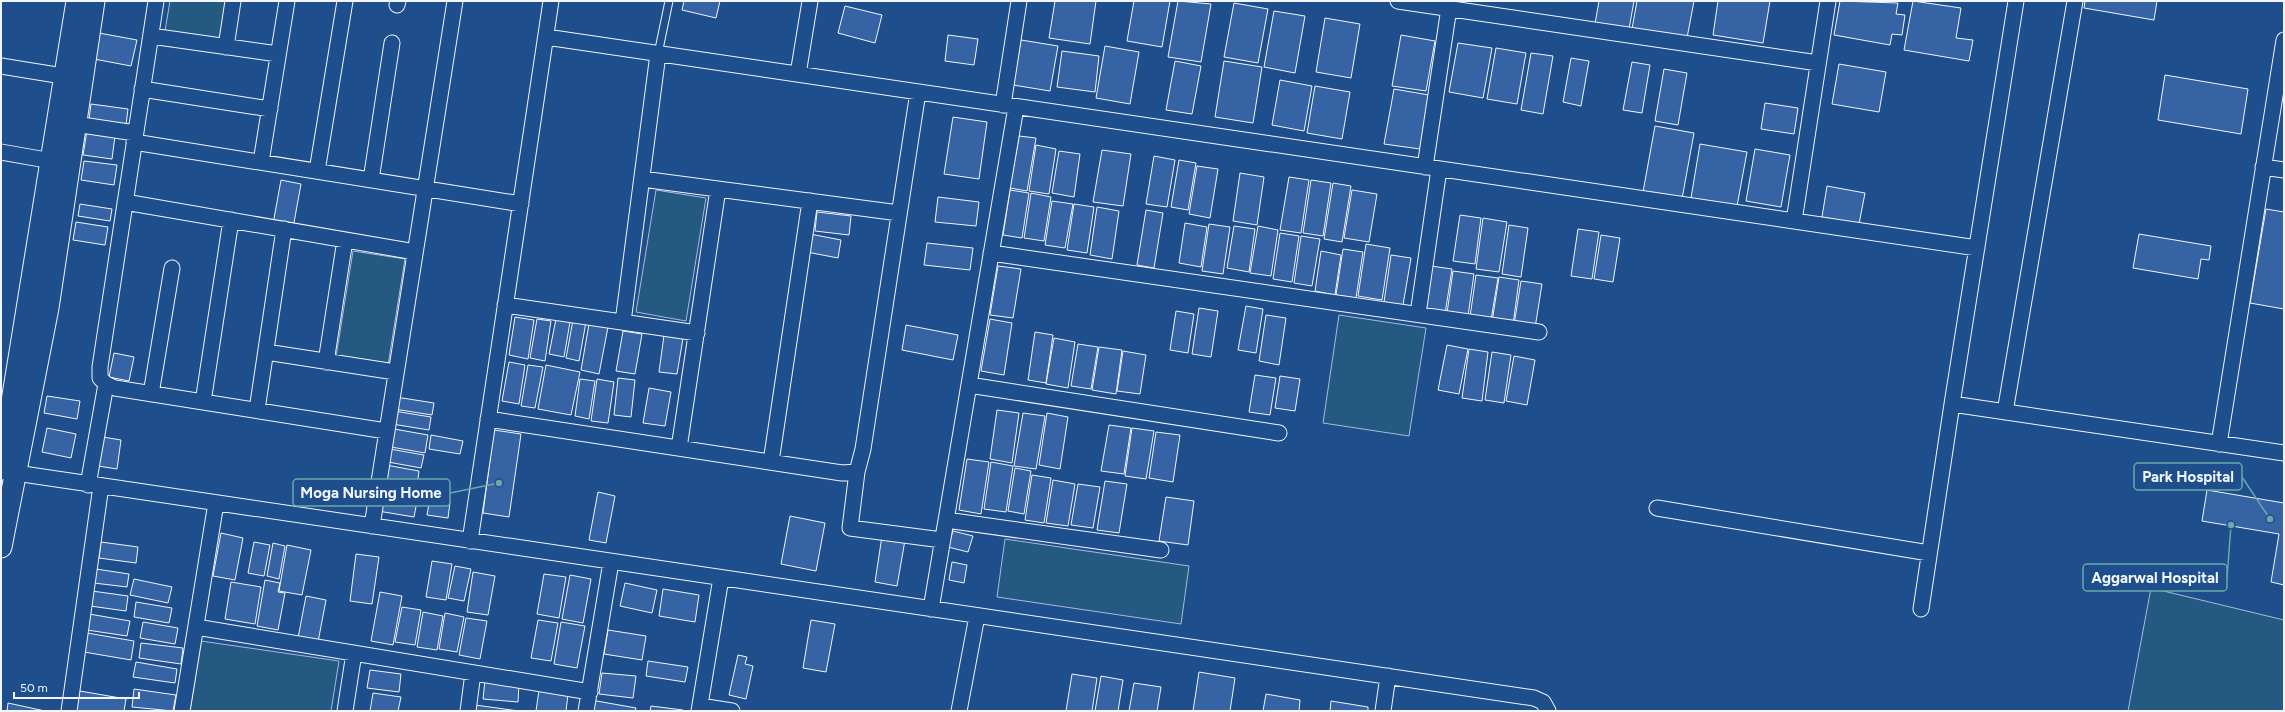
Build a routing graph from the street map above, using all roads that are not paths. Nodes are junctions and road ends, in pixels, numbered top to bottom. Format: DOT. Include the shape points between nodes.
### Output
graph roads {
  1 [pos="77,1"];
  2 [pos="94,1"];
  3 [pos="156,1"];
  4 [pos="233,1"];
  5 [pos="287,1"];
  6 [pos="345,1"];
  7 [pos="455,1"];
  8 [pos="551,1"];
  9 [pos="667,1"];
  10 [pos="810,1"];
  11 [pos="1018,1"];
  12 [pos="1398,1"];
  13 [pos="1828,1"];
  14 [pos="2016,1"];
  15 [pos="2075,1"];
  16 [pos="1449,8"];
  17 [pos="151,36"];
  18 [pos="546,37"];
  19 [pos="2284,40"];
  20 [pos="392,43"];
  21 [pos="226,47"];
  22 [pos="278,54"];
  23 [pos="658,54"];
  24 [pos="1818,63"];
  25 [pos="1,66"];
  26 [pos="798,74"];
  27 [pos="74,78"];
  28 [pos="142,89"];
  29 [pos="918,92"];
  30 [pos="1009,106"];
  31 [pos="270,109"];
  32 [pos="75,124"];
  33 [pos="135,137"];
  34 [pos="1,152"];
  35 [pos="52,161"];
  36 [pos="261,162"];
  37 [pos="2263,167"];
  38 [pos="1432,168"];
  39 [pos="2284,170"];
  40 [pos="317,171"];
  41 [pos="642,179"];
  42 [pos="371,180"];
  43 [pos="425,188"];
  44 [pos="718,189"];
  45 [pos="810,201"];
  46 [pos="125,202"];
  47 [pos="521,204"];
  48 [pos="899,213"];
  49 [pos="231,220"];
  50 [pos="1794,221"];
  51 [pos="284,229"];
  52 [pos="345,240"];
  53 [pos="1978,248"];
  54 [pos="415,252"];
  55 [pos="991,253"];
  56 [pos="172,268"];
  57 [pos="505,305"];
  58 [pos="1418,314"];
  59 [pos="623,322"];
  60 [pos="1539,332"];
  61 [pos="697,333"];
  62 [pos="266,352"];
  63 [pos="326,362"];
  64 [pos="395,372"];
  65 [pos="106,384"];
  66 [pos="969,385"];
  67 [pos="151,394"];
  68 [pos="203,402"];
  69 [pos="1952,404"];
  70 [pos="257,410"];
  71 [pos="2005,412"];
  72 [pos="488,419"];
  73 [pos="386,430"];
  74 [pos="1279,433"];
  75 [pos="2218,444"];
  76 [pos="679,448"];
  77 [pos="2284,453"];
  78 [pos="771,462"];
  79 [pos="8,471"];
  80 [pos="857,472"];
  81 [pos="94,485"];
  82 [pos="216,503"];
  83 [pos="1656,508"];
  84 [pos="946,520"];
  85 [pos="372,526"];
  86 [pos="942,540"];
  87 [pos="470,541"];
  88 [pos="1,547"];
  89 [pos="1162,550"];
  90 [pos="1929,554"];
  91 [pos="611,562"];
  92 [pos="721,578"];
  93 [pos="931,609"];
  94 [pos="1921,609"];
  95 [pos="977,616"];
  96 [pos="196,627"];
  97 [pos="354,653"];
  98 [pos="473,673"];
  99 [pos="1388,676"];
  100 [pos="590,692"];
  101 [pos="700,708"];
  102 [pos="70,711"];
  103 [pos="182,711"];
  104 [pos="345,711"];
  105 [pos="468,711"];
  106 [pos="586,711"];
  107 [pos="732,711"];
  108 [pos="959,711"];
  109 [pos="1383,711"];
  110 [pos="1548,711"];
  1 -- 27 [label="street"];
  2 -- 27 [label="street"];
  3 -- 17 [label="street"];
  4 -- 21 [label="street"];
  5 -- 22 [label="street"];
  6 -- 40 [label="street"];
  7 -- 43 [label="street"];
  8 -- 18 [label="street"];
  9 -- 23 [label="lane"];
  10 -- 26 [label="street"];
  11 -- 30 [label="street"];
  12 -- 16 [label="street"];
  13 -- 24 [label="street"];
  14 -- 53 [label="street"];
  15 -- 71 [label="street"];
  16 -- 24 [label="street"];
  16 -- 38 [label="street"];
  17 -- 21 [label="street"];
  17 -- 28 [label="street"];
  18 -- 23 [label="street"];
  18 -- 47 [label="street"];
  19 -- 37 [label="street"];
  20 -- 42 [label="street"];
  21 -- 22 [label="street"];
  22 -- 31 [label="street"];
  23 -- 26 [label="street"];
  23 -- 41 [label="street"];
  24 -- 50 [label="street"];
  25 -- 27 [label="street"];
  26 -- 29 [label="street"];
  27 -- 32 [label="street"];
  27 -- 35 [label="street"];
  28 -- 31 [label="street"];
  28 -- 33 [label="street"];
  29 -- 30 [label="street"];
  29 -- 48 [label="street"];
  30 -- 38 [label="street"];
  30 -- 55 [label="street"];
  31 -- 36 [label="street"];
  32 -- 33 [label="street"];
  32 -- 79 [label="street" via="48,308"];
  33 -- 36 [label="street"];
  33 -- 46 [label="street"];
  34 -- 35 [label="street"];
  35 -- 79 [label="street"];
  36 -- 40 [label="street"];
  37 -- 39 [label="street"];
  37 -- 75 [label="street"];
  38 -- 50 [label="street"];
  38 -- 58 [label="street"];
  40 -- 42 [label="street"];
  41 -- 44 [label="street"];
  41 -- 59 [label="street"];
  42 -- 43 [label="street"];
  43 -- 47 [label="street"];
  43 -- 54 [label="street"];
  44 -- 45 [label="street"];
  44 -- 61 [label="street"];
  45 -- 48 [label="street"];
  45 -- 78 [label="street"];
  46 -- 49 [label="street"];
  46 -- 65 [label="street" via="100,367 100,378"];
  47 -- 57 [label="street"];
  48 -- 80 [label="street" via="863,449"];
  49 -- 51 [label="street"];
  49 -- 68 [label="street"];
  50 -- 53 [label="street"];
  51 -- 52 [label="street"];
  51 -- 62 [label="street"];
  52 -- 54 [label="street"];
  52 -- 63 [label="street"];
  53 -- 69 [label="street"];
  54 -- 64 [label="street"];
  55 -- 58 [label="street"];
  55 -- 66 [label="street"];
  56 -- 67 [label="street"];
  57 -- 59 [label="street"];
  57 -- 72 [label="street"];
  58 -- 60 [label="street"];
  59 -- 61 [label="street"];
  61 -- 76 [label="street"];
  62 -- 63 [label="street"];
  62 -- 70 [label="street"];
  63 -- 64 [label="street"];
  64 -- 73 [label="street"];
  65 -- 67 [label="street"];
  65 -- 81 [label="street"];
  66 -- 74 [label="street"];
  66 -- 84 [label="street"];
  67 -- 68 [label="street"];
  68 -- 70 [label="street"];
  69 -- 71 [label="street"];
  69 -- 90 [label="street"];
  70 -- 73 [label="street"];
  71 -- 75 [label="street"];
  72 -- 76 [label="street"];
  72 -- 87 [label="street"];
  73 -- 85 [label="street"];
  75 -- 77 [label="street"];
  76 -- 78 [label="street"];
  78 -- 80 [label="street" via="842,473"];
  79 -- 81 [label="street"];
  79 -- 88 [label="street"];
  80 -- 86 [label="street" via="850,528"];
  81 -- 82 [label="street"];
  81 -- 102 [label="street"];
  82 -- 85 [label="street"];
  82 -- 96 [label="street"];
  83 -- 90 [label="street"];
  84 -- 86 [label="street"];
  84 -- 89 [label="street"];
  85 -- 87 [label="street"];
  86 -- 93 [label="street"];
  87 -- 91 [label="street"];
  90 -- 94 [label="street"];
  91 -- 92 [label="street"];
  91 -- 100 [label="street"];
  92 -- 93 [label="street"];
  92 -- 101 [label="street"];
  93 -- 95 [label="street"];
  95 -- 99 [label="street"];
  95 -- 108 [label="street"];
  96 -- 97 [label="street"];
  96 -- 103 [label="street"];
  97 -- 98 [label="street"];
  97 -- 104 [label="street"];
  98 -- 100 [label="street"];
  98 -- 105 [label="street"];
  99 -- 109 [label="street"];
  99 -- 110 [label="street" via="1534,698 1543,702"];
  100 -- 106 [label="street"];
  101 -- 107 [label="street"];
}
